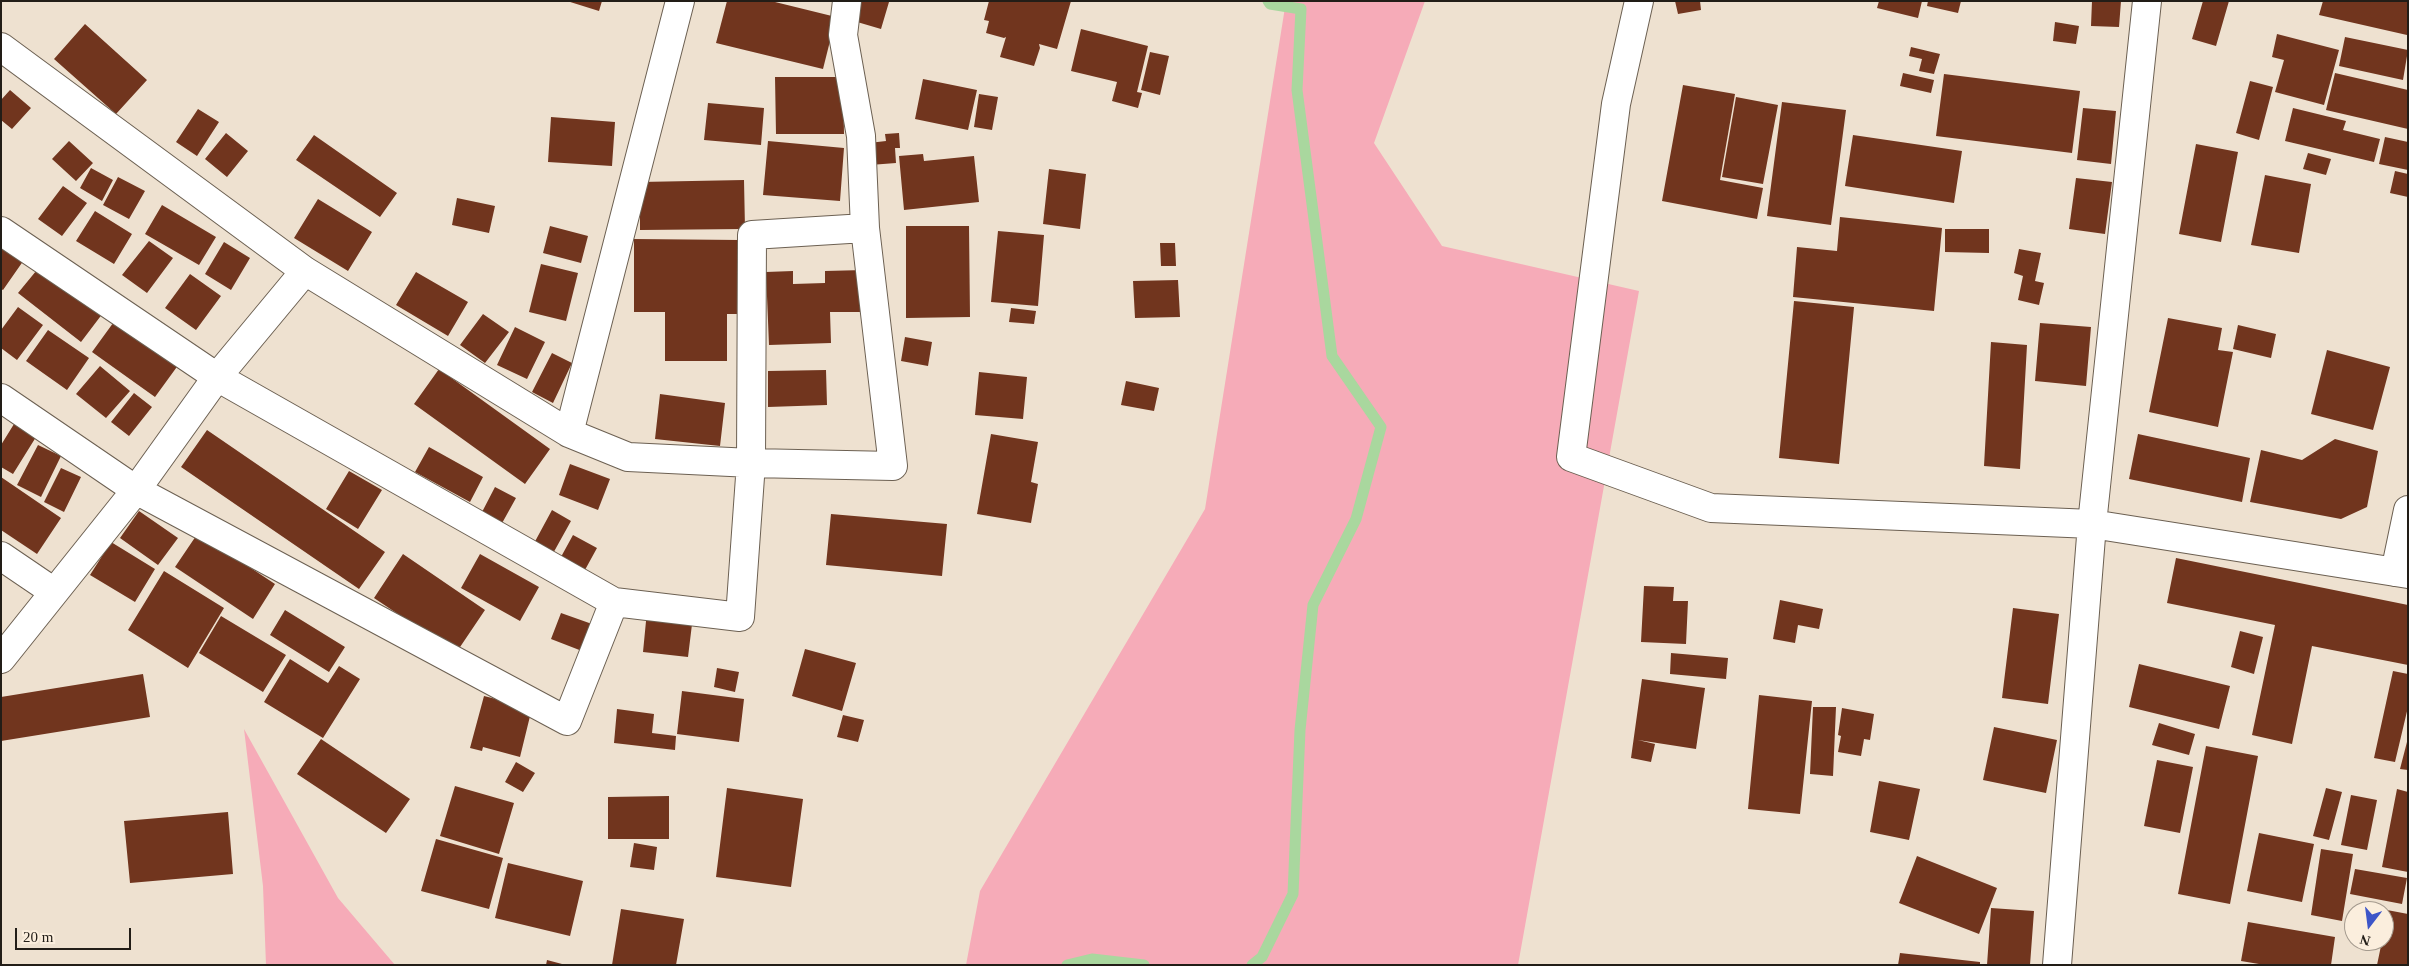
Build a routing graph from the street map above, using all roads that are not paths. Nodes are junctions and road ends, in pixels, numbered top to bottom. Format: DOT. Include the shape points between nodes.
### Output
graph roads {
  1 [pos="680,1"];
  2 [pos="848,1"];
  3 [pos="1639,1"];
  4 [pos="2147,1"];
  5 [pos="1,47"];
  6 [pos="865,228"];
  7 [pos="1,231"];
  8 [pos="305,271"];
  9 [pos="217,377"];
  10 [pos="1,398"];
  11 [pos="569,433"];
  12 [pos="751,463"];
  13 [pos="136,490"];
  14 [pos="2408,510"];
  15 [pos="2092,524"];
  16 [pos="1,556"];
  17 [pos="2402,573"];
  18 [pos="54,592"];
  19 [pos="614,602"];
  20 [pos="1,659"];
  21 [pos="2057,965"];
  1 -- 11 [label="street"];
  2 -- 6 [label="street" via="843,35 861,136"];
  3 -- 15 [label="street" via="1616,104 1572,457 1711,508"];
  4 -- 15 [label="street"];
  5 -- 8 [label="street"];
  6 -- 12 [label="street" via="752,235"];
  6 -- 12 [label="street" via="893,466"];
  7 -- 9 [label="street"];
  8 -- 9 [label="street"];
  8 -- 11 [label="street"];
  9 -- 13 [label="street"];
  9 -- 19 [label="street"];
  10 -- 13 [label="street"];
  11 -- 12 [label="street" via="628,456"];
  12 -- 19 [label="street" via="740,617"];
  13 -- 18 [label="street"];
  13 -- 19 [label="street" via="567,721"];
  14 -- 17 [label="street"];
  15 -- 17 [label="street"];
  15 -- 21 [label="street"];
  16 -- 18 [label="street"];
  18 -- 20 [label="street"];
}
